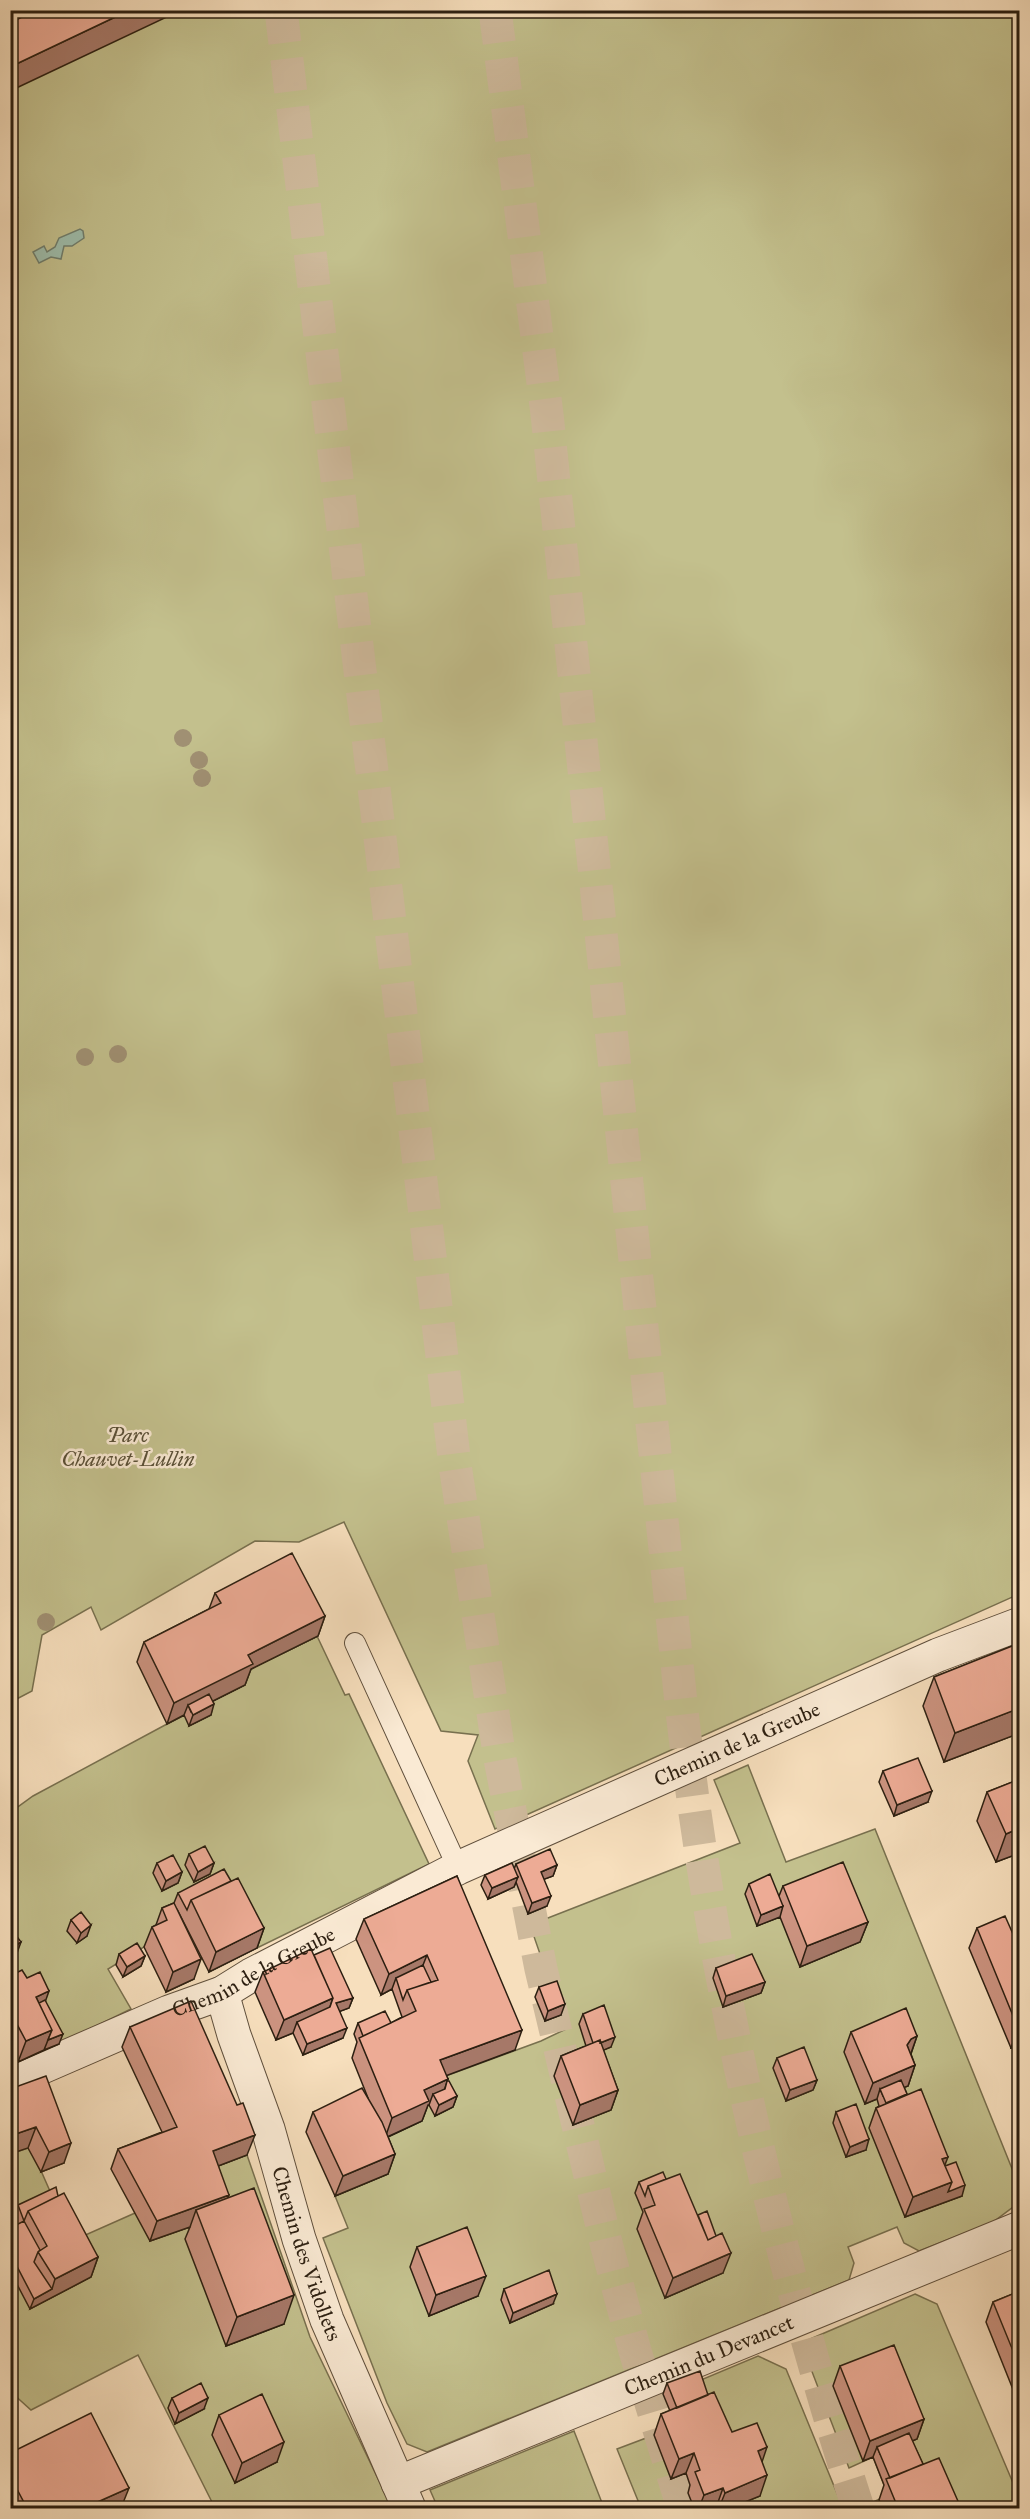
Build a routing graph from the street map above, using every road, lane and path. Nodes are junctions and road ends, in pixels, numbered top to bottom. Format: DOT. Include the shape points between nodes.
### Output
graph roads {
  1 [pos="1020,1624"];
  2 [pos="355,1643"];
  3 [pos="458,1868"];
  4 [pos="222,1993"];
  5 [pos="10,2081"];
  6 [pos="1020,2228"];
  7 [pos="404,2496"];
  1 -- 3 [label="street, Chemin de la Greube" via="938,1656"];
  2 -- 3 [label="lane"];
  3 -- 4 [label="street, Chemin de la Greube"];
  4 -- 5 [label="street, Chemin de la Greube"];
  4 -- 7 [label="street, Chemin des Vidollets" via="327,2320"];
  6 -- 7 [label="street, Chemin du Devancet"];
}
